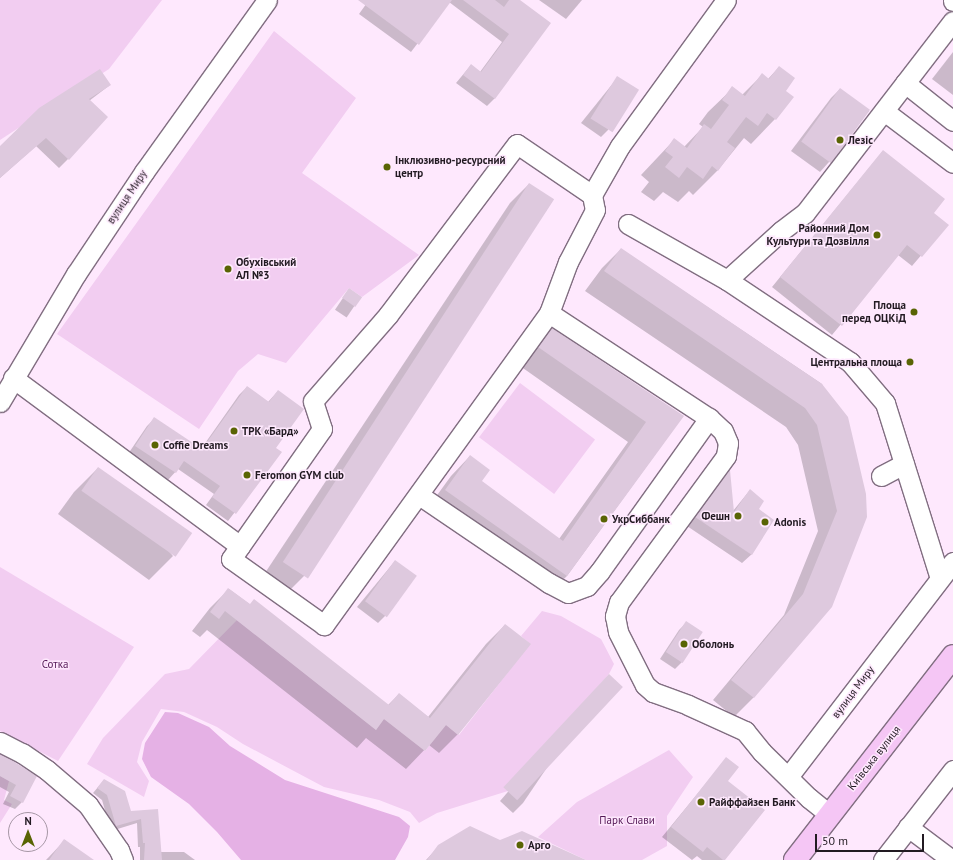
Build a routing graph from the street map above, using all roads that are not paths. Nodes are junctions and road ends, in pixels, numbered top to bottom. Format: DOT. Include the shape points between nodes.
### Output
graph roads {
  1 [pos="267,0"];
  2 [pos="726,0"];
  3 [pos="953,21"];
  4 [pos="905,84"];
  5 [pos="884,111"];
  6 [pos="953,121"];
  7 [pos="953,163"];
  8 [pos="592,195"];
  9 [pos="628,224"];
  10 [pos="727,280"];
  11 [pos="549,313"];
  12 [pos="13,378"];
  13 [pos="0,402"];
  14 [pos="709,418"];
  15 [pos="904,464"];
  16 [pos="881,476"];
  17 [pos="419,495"];
  18 [pos="240,546"];
  19 [pos="953,562"];
  20 [pos="940,578"];
  21 [pos="953,656"];
  22 [pos="0,742"];
  23 [pos="953,770"];
  24 [pos="788,777"];
  25 [pos="830,815"];
  26 [pos="908,827"];
  27 [pos="123,860"];
  28 [pos="795,860"];
  29 [pos="883,860"];
  30 [pos="952,860"];
  1 -- 12 [label="street, вулиця Миру" via="144,172 76,274"];
  2 -- 8 [label="street" via="620,146"];
  3 -- 4 [label="street"];
  4 -- 5 [label="street"];
  4 -- 6 [label="street"];
  5 -- 7 [label="street"];
  5 -- 10 [label="street" via="805,213"];
  8 -- 11 [label="street" via="595,210 568,262"];
  8 -- 18 [label="street" via="517,144 388,315 313,401 322,429"];
  9 -- 10 [label="street"];
  10 -- 15 [label="street" via="850,362 885,403"];
  11 -- 14 [label="street"];
  11 -- 17 [label="street"];
  12 -- 13 [label="street, вулиця Миру"];
  12 -- 18 [label="street"];
  14 -- 17 [label="street" via="600,571 587,586 568,594"];
  14 -- 24 [label="street" via="723,431 728,443 726,456 619,602 615,616 618,632 645,685 653,692 745,731"];
  15 -- 16 [label="street"];
  15 -- 20 [label="street"];
  17 -- 18 [label="street" via="324,625 231,559"];
  19 -- 20 [label="street, вулиця Миру"];
  20 -- 24 [label="street, вулиця Миру"];
  21 -- 25 [label="main road, Київська вулиця"];
  22 -- 27 [label="street" via="47,770 88,805"];
  23 -- 26 [label="street"];
  24 -- 25 [label="street"];
  25 -- 28 [label="main road, Київська вулиця"];
  26 -- 29 [label="street"];
  26 -- 30 [label="street"];
}
